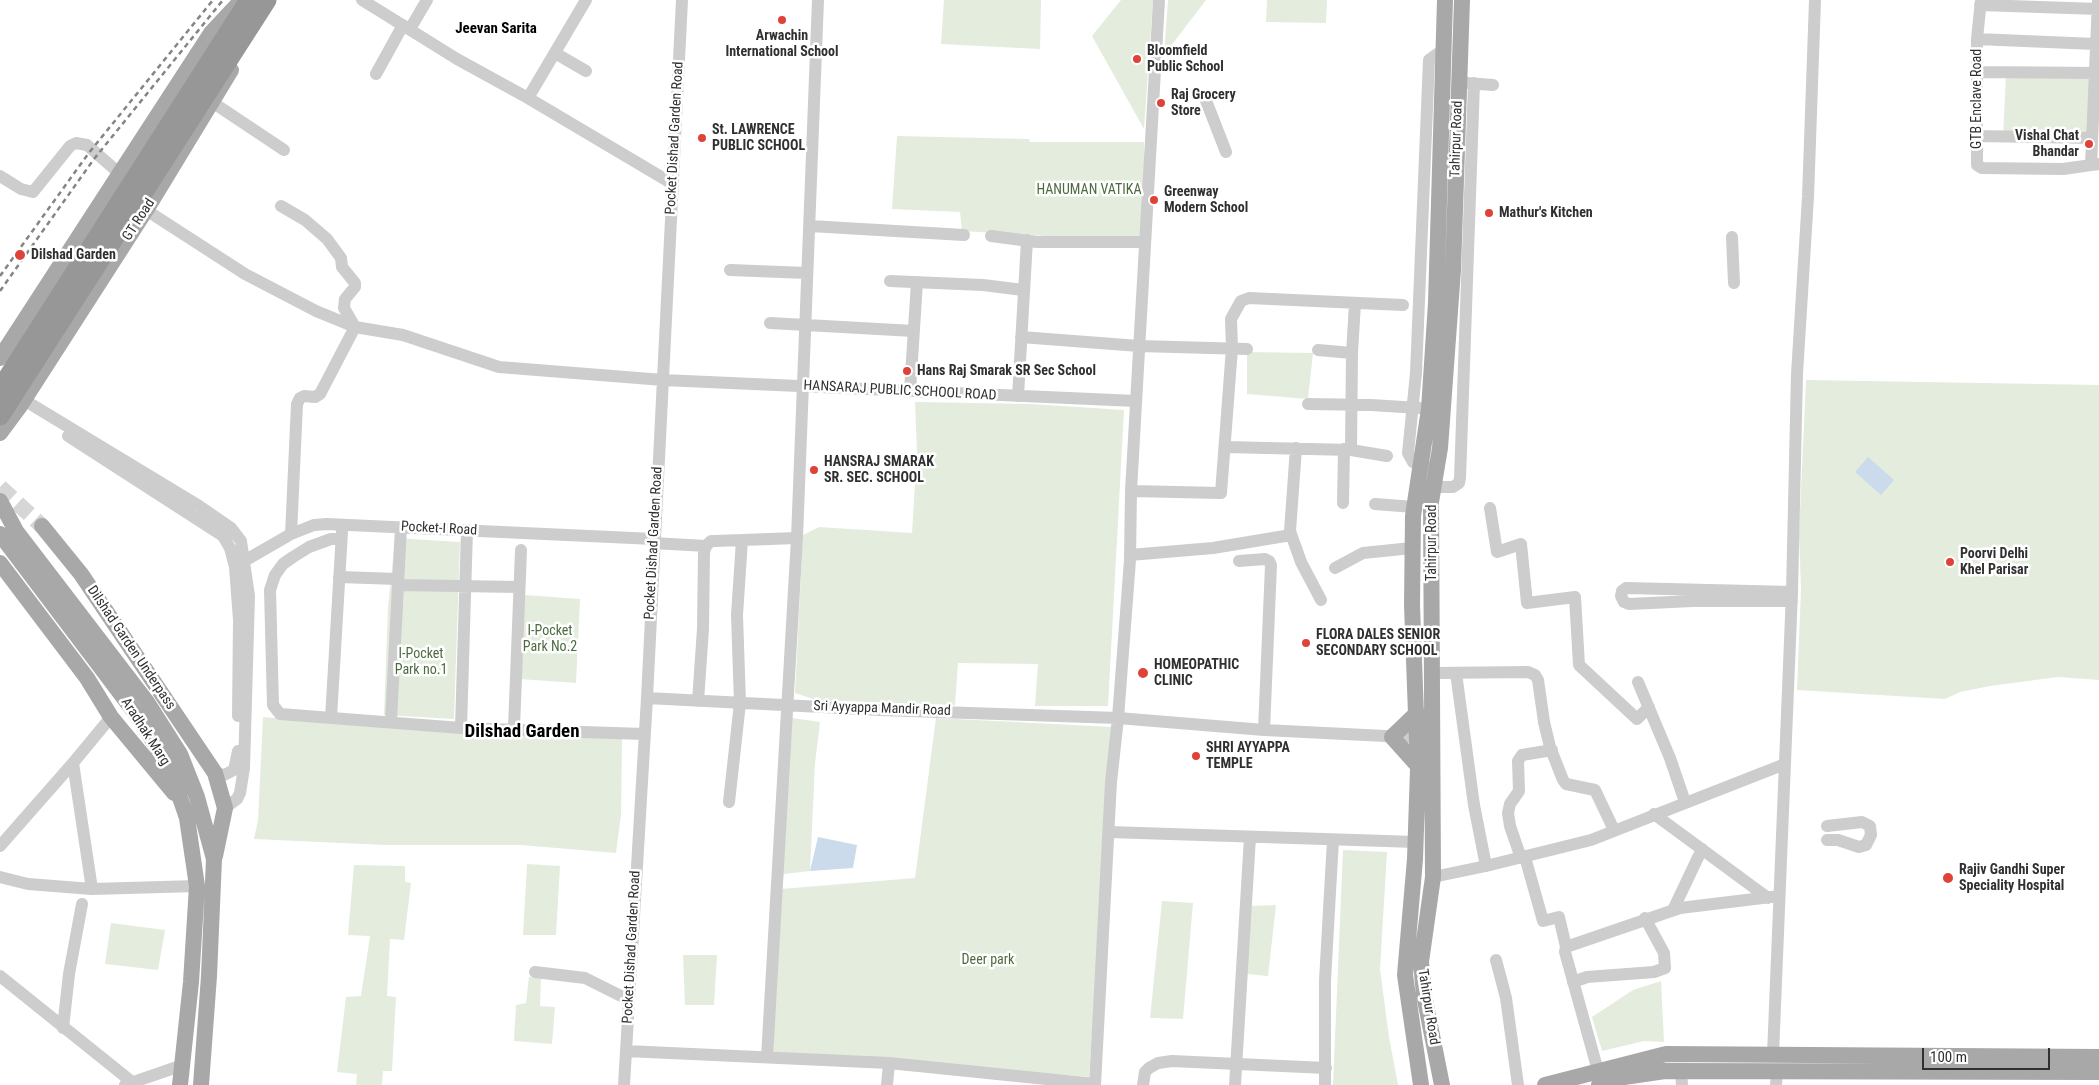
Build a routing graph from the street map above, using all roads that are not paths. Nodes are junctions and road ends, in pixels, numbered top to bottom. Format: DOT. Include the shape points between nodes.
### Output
graph roads {
  1 [pos="242,0"];
  2 [pos="249,0"];
  3 [pos="267,0"];
  4 [pos="362,0"];
  5 [pos="427,0"];
  6 [pos="586,0"];
  7 [pos="682,0"];
  8 [pos="818,0"];
  9 [pos="1159,0"];
  10 [pos="1445,0"];
  11 [pos="1462,0"];
  12 [pos="1815,0"];
  13 [pos="1980,2"];
  14 [pos="2061,4"];
  15 [pos="2098,6"];
  16 [pos="407,27"];
  17 [pos="1977,39"];
  18 [pos="2095,44"];
  19 [pos="1443,50"];
  20 [pos="555,53"];
  21 [pos="586,71"];
  22 [pos="1978,72"];
  23 [pos="2096,73"];
  24 [pos="376,74"];
  25 [pos="1442,82"];
  26 [pos="1467,83"];
  27 [pos="1493,84"];
  28 [pos="528,98"];
  29 [pos="1204,98"];
  30 [pos="212,102"];
  31 [pos="2096,111"];
  32 [pos="1434,113"];
  33 [pos="182,119"];
  34 [pos="1976,136"];
  35 [pos="2092,138"];
  36 [pos="284,150"];
  37 [pos="1226,152"];
  38 [pos="2095,164"];
  39 [pos="119,173"];
  40 [pos="0,176"];
  41 [pos="672,184"];
  42 [pos="281,206"];
  43 [pos="146,210"];
  44 [pos="810,226"];
  45 [pos="1446,227"];
  46 [pos="964,235"];
  47 [pos="991,236"];
  48 [pos="1732,237"];
  49 [pos="1027,240"];
  50 [pos="1145,242"];
  51 [pos="730,270"];
  52 [pos="807,273"];
  53 [pos="890,281"];
  54 [pos="917,282"];
  55 [pos="1734,283"];
  56 [pos="1023,290"];
  57 [pos="1355,303"];
  58 [pos="1403,304"];
  59 [pos="770,323"];
  60 [pos="806,325"];
  61 [pos="355,326"];
  62 [pos="914,331"];
  63 [pos="1021,338"];
  64 [pos="1139,346"];
  65 [pos="1232,348"];
  66 [pos="1247,349"];
  67 [pos="1318,350"];
  68 [pos="1352,353"];
  69 [pos="0,358"];
  70 [pos="663,380"];
  71 [pos="804,387"];
  72 [pos="0,390"];
  73 [pos="910,392"];
  74 [pos="1018,396"];
  75 [pos="1136,401"];
  76 [pos="22,403"];
  77 [pos="1308,404"];
  78 [pos="1351,405"];
  79 [pos="1412,408"];
  80 [pos="1429,409"];
  81 [pos="0,416"];
  82 [pos="0,433"];
  83 [pos="1225,447"];
  84 [pos="1296,448"];
  85 [pos="1348,449"];
  86 [pos="1388,456"];
  87 [pos="1429,467"];
  88 [pos="1432,487"];
  89 [pos="1131,491"];
  90 [pos="0,501"];
  91 [pos="1343,503"];
  92 [pos="1375,504"];
  93 [pos="1414,507"];
  94 [pos="1490,508"];
  95 [pos="342,524"];
  96 [pos="42,526"];
  97 [pos="401,527"];
  98 [pos="467,530"];
  99 [pos="0,534"];
  100 [pos="291,534"];
  101 [pos="1291,535"];
  102 [pos="796,538"];
  103 [pos="341,539"];
  104 [pos="742,540"];
  105 [pos="654,541"];
  106 [pos="706,546"];
  107 [pos="1412,548"];
  108 [pos="520,550"];
  109 [pos="1130,555"];
  110 [pos="1240,561"];
  111 [pos="240,563"];
  112 [pos="0,564"];
  113 [pos="1335,568"];
  114 [pos="339,577"];
  115 [pos="398,582"];
  116 [pos="467,586"];
  117 [pos="519,587"];
  118 [pos="1792,596"];
  119 [pos="1321,600"];
  120 [pos="1433,673"];
  121 [pos="1456,673"];
  122 [pos="1638,682"];
  123 [pos="647,698"];
  124 [pos="698,701"];
  125 [pos="740,703"];
  126 [pos="788,705"];
  127 [pos="1649,707"];
  128 [pos="1417,713"];
  129 [pos="111,717"];
  130 [pos="331,718"];
  131 [pos="1118,718"];
  132 [pos="391,721"];
  133 [pos="461,728"];
  134 [pos="514,728"];
  135 [pos="1264,730"];
  136 [pos="644,734"];
  137 [pos="1392,737"];
  138 [pos="1425,738"];
  139 [pos="1552,750"];
  140 [pos="73,763"];
  141 [pos="1785,764"];
  142 [pos="1418,766"];
  143 [pos="240,767"];
  144 [pos="215,774"];
  145 [pos="729,802"];
  146 [pos="1685,802"];
  147 [pos="182,803"];
  148 [pos="225,808"];
  149 [pos="1654,814"];
  150 [pos="1827,826"];
  151 [pos="1614,830"];
  152 [pos="1109,832"];
  153 [pos="1250,837"];
  154 [pos="1333,840"];
  155 [pos="1826,840"];
  156 [pos="1416,842"];
  157 [pos="0,846"];
  158 [pos="1702,849"];
  159 [pos="1523,857"];
  160 [pos="214,859"];
  161 [pos="1486,866"];
  162 [pos="0,877"];
  163 [pos="1433,877"];
  164 [pos="197,886"];
  165 [pos="92,889"];
  166 [pos="1773,897"];
  167 [pos="82,904"];
  168 [pos="1673,910"];
  169 [pos="1645,918"];
  170 [pos="1566,947"];
  171 [pos="1496,960"];
  172 [pos="535,972"];
  173 [pos="0,976"];
  174 [pos="1573,982"];
  175 [pos="629,1000"];
  176 [pos="63,1028"];
  177 [pos="186,1039"];
  178 [pos="626,1051"];
  179 [pos="1773,1055"];
  180 [pos="767,1057"];
  181 [pos="2099,1057"];
  182 [pos="889,1062"];
  183 [pos="1235,1064"];
  184 [pos="183,1065"];
  185 [pos="202,1068"];
  186 [pos="1326,1068"];
  187 [pos="2099,1072"];
  188 [pos="1598,1078"];
  189 [pos="1682,1078"];
  190 [pos="1777,1078"];
  191 [pos="128,1084"];
  192 [pos="180,1085"];
  193 [pos="201,1085"];
  194 [pos="624,1085"];
  195 [pos="887,1085"];
  196 [pos="1095,1085"];
  197 [pos="1144,1085"];
  198 [pos="1235,1085"];
  199 [pos="1325,1085"];
  200 [pos="1421,1085"];
  201 [pos="1442,1085"];
  202 [pos="1518,1085"];
  203 [pos="1545,1085"];
  1 -- 39 [label="main road" via="211,33"];
  2 -- 33 [label="highway, GT Road"];
  3 -- 30 [label="main road, GT Road"];
  3 -- 33 [label="highway, GT Road"];
  4 -- 16 [label="street"];
  5 -- 16 [label="street"];
  6 -- 20 [label="street"];
  7 -- 41 [label="street, Pocket Dishad Garden Road"];
  8 -- 44 [label="street"];
  9 -- 50 [label="street"];
  10 -- 19 [label="main road, Tahirpur Road"];
  11 -- 26 [label="main road, Tahirpur Road"];
  12 -- 118 [label="street" via="1797,374"];
  13 -- 14 [label="street"];
  13 -- 17 [label="street, GTB Enclave Road"];
  14 -- 15 [label="street"];
  15 -- 18 [label="street"];
  16 -- 24 [label="street"];
  16 -- 28 [label="street"];
  17 -- 18 [label="street"];
  17 -- 22 [label="street, GTB Enclave Road"];
  18 -- 23 [label="street"];
  19 -- 25 [label="main road, Tahirpur Road"];
  19 -- 32 [label="street" via="1430,60"];
  20 -- 21 [label="street"];
  20 -- 28 [label="street"];
  22 -- 23 [label="street"];
  22 -- 34 [label="street, GTB Enclave Road"];
  23 -- 31 [label="street"];
  25 -- 26 [label="street"];
  25 -- 32 [label="main road, Tahirpur Road"];
  26 -- 27 [label="street"];
  26 -- 45 [label="main road, Tahirpur Road"];
  26 -- 88 [label="street" via="1460,478 1453,487"];
  28 -- 41 [label="street"];
  29 -- 37 [label="street"];
  30 -- 36 [label="street"];
  30 -- 43 [label="main road, GT Road"];
  31 -- 35 [label="street"];
  32 -- 45 [label="main road, Tahirpur Road"];
  32 -- 79 [label="street"];
  33 -- 72 [label="highway, GT Road"];
  33 -- 81 [label="highway, GT Road"];
  34 -- 35 [label="street"];
  34 -- 38 [label="street, GTB Enclave Road" via="1977,163 1982,168 2063,169"];
  35 -- 38 [label="street"];
  39 -- 40 [label="street" via="87,145 76,143 70,146 33,192 21,189"];
  39 -- 69 [label="main road"];
  41 -- 70 [label="street, Pocket Dishad Garden Road"];
  42 -- 61 [label="street" via="327,239 341,258 342,267 355,283 353,291 345,299 344,308"];
  43 -- 61 [label="street, HANSARAJ PUBLIC SCHOOL ROAD" via="245,274"];
  43 -- 76 [label="main road, GT Road"];
  44 -- 46 [label="street"];
  44 -- 52 [label="street"];
  45 -- 80 [label="main road, Tahirpur Road"];
  45 -- 87 [label="main road, Tahirpur Road" via="1452,280 1440,448"];
  47 -- 49 [label="street"];
  48 -- 55 [label="street"];
  49 -- 50 [label="street"];
  49 -- 56 [label="street"];
  50 -- 64 [label="street"];
  51 -- 52 [label="street"];
  52 -- 60 [label="street"];
  53 -- 54 [label="street"];
  54 -- 56 [label="street"];
  54 -- 62 [label="street"];
  56 -- 63 [label="street"];
  57 -- 58 [label="street"];
  57 -- 65 [label="street" via="1249,298 1241,302 1231,319"];
  57 -- 68 [label="street"];
  59 -- 60 [label="street"];
  60 -- 62 [label="street"];
  60 -- 71 [label="street"];
  61 -- 70 [label="street, HANSARAJ PUBLIC SCHOOL ROAD" via="403,335 499,367"];
  61 -- 100 [label="street" via="320,394 304,396 297,404"];
  62 -- 73 [label="street"];
  63 -- 64 [label="street"];
  63 -- 74 [label="street"];
  64 -- 65 [label="street"];
  64 -- 75 [label="street"];
  65 -- 66 [label="street"];
  65 -- 83 [label="street"];
  67 -- 68 [label="street"];
  68 -- 78 [label="street"];
  70 -- 71 [label="street, HANSARAJ PUBLIC SCHOOL ROAD"];
  70 -- 105 [label="street, Pocket Dishad Garden Road"];
  71 -- 73 [label="street, HANSARAJ PUBLIC SCHOOL ROAD"];
  71 -- 102 [label="street"];
  73 -- 74 [label="street, HANSARAJ PUBLIC SCHOOL ROAD"];
  74 -- 75 [label="street, HANSARAJ PUBLIC SCHOOL ROAD"];
  75 -- 89 [label="street"];
  76 -- 82 [label="main road, GT Road"];
  76 -- 111 [label="street" via="231,528 241,541"];
  77 -- 78 [label="street"];
  78 -- 79 [label="street"];
  78 -- 85 [label="street"];
  79 -- 80 [label="street"];
  79 -- 87 [label="street" via="1408,453 1413,462"];
  80 -- 87 [label="main road, Tahirpur Road"];
  83 -- 84 [label="street"];
  83 -- 89 [label="street" via="1221,492"];
  84 -- 85 [label="street"];
  84 -- 101 [label="street"];
  85 -- 86 [label="street"];
  85 -- 91 [label="street"];
  87 -- 88 [label="main road, Tahirpur Road"];
  87 -- 93 [label="main road, Tahirpur Road"];
  88 -- 120 [label="main road, Tahirpur Road"];
  89 -- 109 [label="street"];
  90 -- 160 [label="main road, Aradhak Marg" via="16,531 147,702 180,754 197,797"];
  92 -- 93 [label="street"];
  93 -- 107 [label="main road, Tahirpur Road"];
  94 -- 127 [label="street" via="1497,552 1521,544 1527,603 1575,597 1579,665 1637,720"];
  95 -- 97 [label="street, Pocket-I Road"];
  95 -- 100 [label="street, Pocket-I Road" via="314,526"];
  95 -- 103 [label="street"];
  96 -- 144 [label="main road, Dilshad Garden Underpass" via="81,574"];
  97 -- 98 [label="street, Pocket-I Road"];
  97 -- 115 [label="street"];
  98 -- 105 [label="street, Pocket-I Road"];
  98 -- 116 [label="street"];
  99 -- 147 [label="main road, Aradhak Marg" via="136,714 169,766"];
  100 -- 111 [label="street, Pocket-I Road"];
  101 -- 109 [label="street" via="1213,548"];
  101 -- 119 [label="street"];
  102 -- 104 [label="street, Pocket-I Road"];
  102 -- 126 [label="street"];
  103 -- 114 [label="street"];
  103 -- 130 [label="street" via="309,547 283,564 275,575 269,599 273,705 280,714"];
  104 -- 106 [label="street, Pocket-I Road" via="711,542"];
  104 -- 125 [label="street" via="737,615"];
  105 -- 106 [label="street, Pocket-I Road"];
  105 -- 123 [label="street, Pocket Dishad Garden Road"];
  106 -- 124 [label="street"];
  107 -- 113 [label="street" via="1363,553"];
  107 -- 128 [label="main road, Tahirpur Road"];
  108 -- 117 [label="street"];
  109 -- 131 [label="street"];
  110 -- 135 [label="street" via="1265,559 1271,564"];
  111 -- 143 [label="street" via="250,596 243,640"];
  112 -- 129 [label="main road" via="87,678"];
  114 -- 115 [label="street"];
  114 -- 130 [label="street"];
  115 -- 116 [label="street"];
  115 -- 132 [label="street"];
  116 -- 117 [label="street"];
  116 -- 133 [label="street"];
  117 -- 134 [label="street"];
  118 -- 118 [label="street" via="1629,604 1621,596 1626,588"];
  118 -- 141 [label="street"];
  120 -- 121 [label="street"];
  120 -- 138 [label="main road, Tahirpur Road"];
  121 -- 139 [label="street" via="1528,672 1535,675"];
  121 -- 161 [label="street"];
  122 -- 127 [label="street"];
  123 -- 124 [label="street, Sri Ayyappa Mandir Road"];
  123 -- 136 [label="street, Pocket Dishad Garden Road"];
  124 -- 125 [label="street, Sri Ayyappa Mandir Road"];
  125 -- 126 [label="street, Sri Ayyappa Mandir Road"];
  125 -- 145 [label="street"];
  126 -- 131 [label="street, Sri Ayyappa Mandir Road"];
  126 -- 180 [label="street"];
  127 -- 146 [label="street"];
  128 -- 137 [label="main road"];
  128 -- 138 [label="main road, Tahirpur Road"];
  129 -- 140 [label="street"];
  129 -- 147 [label="main road"];
  130 -- 132 [label="street"];
  131 -- 135 [label="street, Sri Ayyappa Mandir Road"];
  131 -- 152 [label="street"];
  132 -- 133 [label="street"];
  133 -- 134 [label="street"];
  134 -- 136 [label="street"];
  135 -- 137 [label="street, Sri Ayyappa Mandir Road"];
  136 -- 175 [label="street, Pocket Dishad Garden Road"];
  137 -- 138 [label="street, Sri Ayyappa Mandir Road"];
  137 -- 142 [label="main road"];
  138 -- 142 [label="main road, Tahirpur Road"];
  138 -- 163 [label="main road, Tahirpur Road"];
  139 -- 151 [label="street" via="1566,784 1596,791"];
  139 -- 159 [label="street" via="1522,755 1518,761 1519,791 1508,813"];
  140 -- 157 [label="street"];
  140 -- 165 [label="street"];
  141 -- 146 [label="street"];
  141 -- 166 [label="street"];
  142 -- 156 [label="main road, Tahirpur Road"];
  143 -- 144 [label="street" via="230,774"];
  143 -- 148 [label="street" via="240,794"];
  144 -- 148 [label="main road, Aradhak Marg"];
  146 -- 149 [label="street"];
  147 -- 164 [label="main road, Aradhak Marg"];
  148 -- 160 [label="main road, Aradhak Marg"];
  149 -- 151 [label="street"];
  149 -- 158 [label="street"];
  150 -- 155 [label="street" via="1862,822 1870,826 1871,835 1866,845 1859,847"];
  151 -- 159 [label="street" via="1591,840"];
  152 -- 153 [label="street"];
  152 -- 196 [label="street"];
  153 -- 154 [label="street"];
  153 -- 183 [label="street"];
  154 -- 156 [label="street"];
  154 -- 186 [label="street" via="1325,980"];
  156 -- 200 [label="main road, Tahirpur Road" via="1405,975"];
  158 -- 166 [label="street"];
  158 -- 168 [label="street"];
  159 -- 161 [label="street"];
  159 -- 170 [label="street" via="1543,921 1559,917"];
  160 -- 185 [label="main road, Aradhak Marg"];
  161 -- 163 [label="street"];
  162 -- 165 [label="street" via="28,884"];
  163 -- 201 [label="main road, Tahirpur Road" via="1421,962 1424,995"];
  164 -- 165 [label="street"];
  164 -- 177 [label="main road, Aradhak Marg"];
  166 -- 168 [label="street"];
  166 -- 179 [label="street"];
  167 -- 176 [label="street"];
  168 -- 169 [label="street"];
  169 -- 170 [label="street"];
  169 -- 174 [label="street" via="1664,953 1665,968 1654,972 1587,977"];
  170 -- 174 [label="street"];
  171 -- 202 [label="street" via="1506,998"];
  172 -- 175 [label="street" via="584,978"];
  173 -- 176 [label="street"];
  174 -- 188 [label="street"];
  175 -- 178 [label="street, Pocket Dishad Garden Road"];
  176 -- 191 [label="street"];
  177 -- 184 [label="main road, Aradhak Marg"];
  177 -- 185 [label="main road" via="192,1051 191,1072 197,1074"];
  178 -- 180 [label="street"];
  178 -- 194 [label="street, Pocket Dishad Garden Road"];
  179 -- 181 [label="main road"];
  179 -- 188 [label="main road" via="1666,1054"];
  180 -- 182 [label="street"];
  182 -- 195 [label="street"];
  182 -- 196 [label="street"];
  183 -- 186 [label="street"];
  183 -- 197 [label="street" via="1158,1063 1145,1072"];
  183 -- 198 [label="street"];
  184 -- 191 [label="street"];
  184 -- 192 [label="main road, Aradhak Marg"];
  185 -- 193 [label="main road, Aradhak Marg"];
  186 -- 199 [label="street"];
  187 -- 190 [label="main road"];
  188 -- 189 [label="main road" via="1665,1070"];
  188 -- 203 [label="main road"];
  189 -- 190 [label="main road"];
}
